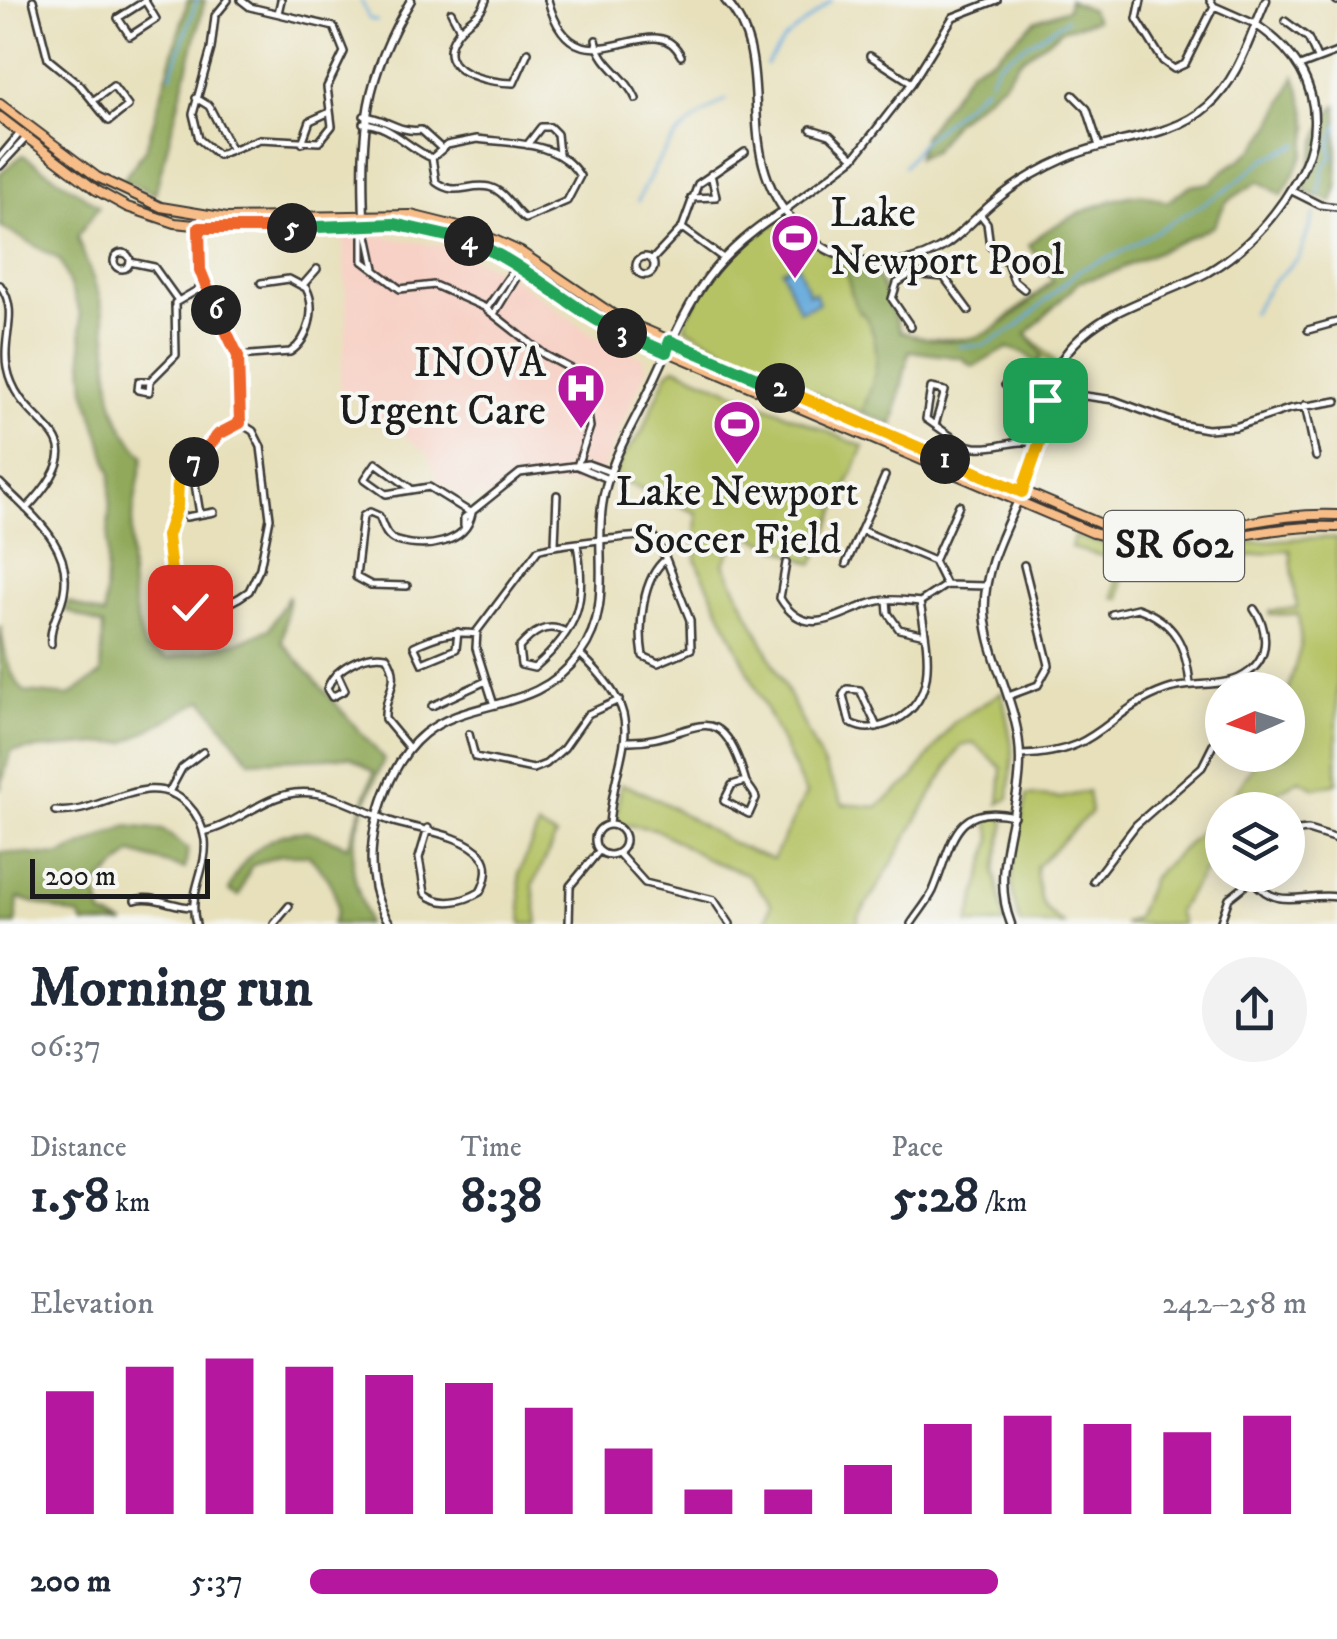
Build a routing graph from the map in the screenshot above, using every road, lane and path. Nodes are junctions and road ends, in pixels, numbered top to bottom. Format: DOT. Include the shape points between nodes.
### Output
graph roads {
  1 [pos="33,0"];
  2 [pos="228,0"];
  3 [pos="241,0"];
  4 [pos="281,0"];
  5 [pos="411,0"];
  6 [pos="486,0"];
  7 [pos="548,0"];
  8 [pos="725,0"];
  9 [pos="996,0"];
  10 [pos="1142,0"];
  11 [pos="1266,0"];
  12 [pos="145,1"];
  13 [pos="1212,3"];
  14 [pos="450,12"];
  15 [pos="278,14"];
  16 [pos="1285,21"];
  17 [pos="1255,24"];
  18 [pos="460,29"];
  19 [pos="675,35"];
  20 [pos="614,36"];
  21 [pos="596,40"];
  22 [pos="528,52"];
  23 [pos="1337,52"];
  24 [pos="681,56"];
  25 [pos="870,56"];
  26 [pos="1316,58"];
  27 [pos="1300,66"];
  28 [pos="912,83"];
  29 [pos="1073,94"];
  30 [pos="196,98"];
  31 [pos="636,99"];
  32 [pos="94,100"];
  33 [pos="0,104"];
  34 [pos="330,112"];
  35 [pos="0,117"];
  36 [pos="363,120"];
  37 [pos="31,126"];
  38 [pos="810,130"];
  39 [pos="24,135"];
  40 [pos="302,143"];
  41 [pos="528,145"];
  42 [pos="1099,146"];
  43 [pos="442,149"];
  44 [pos="232,150"];
  45 [pos="745,152"];
  46 [pos="559,154"];
  47 [pos="0,157"];
  48 [pos="432,158"];
  49 [pos="854,158"];
  50 [pos="0,166"];
  51 [pos="711,174"];
  52 [pos="1290,190"];
  53 [pos="691,198"];
  54 [pos="1337,207"];
  55 [pos="785,210"];
  56 [pos="364,212"];
  57 [pos="980,214"];
  58 [pos="200,216"];
  59 [pos="364,224"];
  60 [pos="199,228"];
  61 [pos="682,228"];
  62 [pos="525,255"];
  63 [pos="723,258"];
  64 [pos="652,260"];
  65 [pos="913,260"];
  66 [pos="130,262"];
  67 [pos="522,267"];
  68 [pos="317,270"];
  69 [pos="916,274"];
  70 [pos="261,283"];
  71 [pos="0,284"];
  72 [pos="303,285"];
  73 [pos="204,286"];
  74 [pos="1024,290"];
  75 [pos="178,299"];
  76 [pos="487,308"];
  77 [pos="969,311"];
  78 [pos="494,314"];
  79 [pos="1337,322"];
  80 [pos="910,328"];
  81 [pos="1308,330"];
  82 [pos="670,341"];
  83 [pos="666,352"];
  84 [pos="238,356"];
  85 [pos="150,381"];
  86 [pos="1005,385"];
  87 [pos="1047,391"];
  88 [pos="1337,401"];
  89 [pos="1305,405"];
  90 [pos="240,423"];
  91 [pos="936,426"];
  92 [pos="1039,444"];
  93 [pos="1316,456"];
  94 [pos="577,466"];
  95 [pos="187,471"];
  96 [pos="609,475"];
  97 [pos="885,476"];
  98 [pos="0,482"];
  99 [pos="410,488"];
  100 [pos="1022,492"];
  101 [pos="557,494"];
  102 [pos="1018,503"];
  103 [pos="959,504"];
  104 [pos="26,509"];
  105 [pos="214,512"];
  106 [pos="472,513"];
  107 [pos="200,514"];
  108 [pos="1337,515"];
  109 [pos="186,517"];
  110 [pos="1337,527"];
  111 [pos="861,530"];
  112 [pos="601,542"];
  113 [pos="556,544"];
  114 [pos="577,544"];
  115 [pos="666,558"];
  116 [pos="934,561"];
  117 [pos="786,563"];
  118 [pos="846,564"];
  119 [pos="1024,564"];
  120 [pos="946,584"];
  121 [pos="407,586"];
  122 [pos="987,586"];
  123 [pos="888,600"];
  124 [pos="920,602"];
  125 [pos="1254,610"];
  126 [pos="1112,614"];
  127 [pos="458,632"];
  128 [pos="566,632"];
  129 [pos="477,634"];
  130 [pos="925,635"];
  131 [pos="51,644"];
  132 [pos="580,654"];
  133 [pos="1250,672"];
  134 [pos="337,673"];
  135 [pos="486,681"];
  136 [pos="1205,683"];
  137 [pos="1190,684"];
  138 [pos="1011,695"];
  139 [pos="619,700"];
  140 [pos="494,702"];
  141 [pos="432,706"];
  142 [pos="877,727"];
  143 [pos="469,734"];
  144 [pos="626,741"];
  145 [pos="408,748"];
  146 [pos="203,752"];
  147 [pos="1020,755"];
  148 [pos="1205,761"];
  149 [pos="744,781"];
  150 [pos="169,792"];
  151 [pos="55,811"];
  152 [pos="378,816"];
  153 [pos="1014,816"];
  154 [pos="610,824"];
  155 [pos="428,828"];
  156 [pos="1305,830"];
  157 [pos="203,832"];
  158 [pos="1337,839"];
  159 [pos="598,851"];
  160 [pos="619,854"];
  161 [pos="1093,880"];
  162 [pos="1237,892"];
  163 [pos="1263,892"];
  164 [pos="1337,897"];
  165 [pos="135,900"];
  166 [pos="289,906"];
  167 [pos="192,907"];
  168 [pos="196,924"];
  169 [pos="274,924"];
  170 [pos="390,924"];
  171 [pos="568,924"];
  172 [pos="730,924"];
  173 [pos="910,924"];
  174 [pos="1011,924"];
  175 [pos="1220,924"];
  1 -- 32 [label="street" via="48,59"];
  2 -- 30 [label="street" via="215,16"];
  3 -- 15 [label="street"];
  4 -- 15 [label="street"];
  5 -- 36 [label="street" via="379,58"];
  6 -- 18 [label="street"];
  7 -- 21 [label="street" via="566,31"];
  8 -- 55 [label="street" via="753,52 756,138"];
  9 -- 28 [label="street" via="953,17"];
  10 -- 13 [label="street" via="1137,20 1174,69 1186,64"];
  11 -- 17 [label="street"];
  12 -- 12 [label="street" via="156,19 130,36 118,18"];
  13 -- 17 [label="street"];
  14 -- 18 [label="street"];
  15 -- 34 [label="street" via="334,27 344,52 327,87"];
  16 -- 26 [label="street" via="1308,38"];
  17 -- 27 [label="street"];
  17 -- 42 [label="street" via="1229,82 1204,110 1172,128"];
  18 -- 22 [label="street" via="451,56 472,77 517,82"];
  19 -- 24 [label="street"];
  20 -- 21 [label="street"];
  21 -- 31 [label="street"];
  23 -- 26 [label="street"];
  25 -- 28 [label="street"];
  26 -- 27 [label="street"];
  27 -- 52 [label="street" via="1314,127 1307,160"];
  28 -- 49 [label="street"];
  29 -- 42 [label="street" via="1087,108"];
  30 -- 44 [label="street" via="210,106"];
  30 -- 44 [label="street" via="200,139 218,155"];
  32 -- 32 [label="street" via="109,121 128,106 113,86"];
  33 -- 37 [label="main road, SR 602"];
  34 -- 40 [label="street" via="310,121"];
  34 -- 40 [label="street" via="332,126 319,142"];
  35 -- 39 [label="main road, SR 602"];
  36 -- 43 [label="street" via="382,118 397,131 421,130"];
  36 -- 48 [label="street" via="386,126"];
  36 -- 56 [label="street"];
  37 -- 39 [label="street"];
  37 -- 58 [label="main road, SR 602" via="120,190"];
  38 -- 49 [label="street" via="830,136"];
  39 -- 47 [label="street"];
  39 -- 50 [label="street"];
  39 -- 60 [label="main road, SR 602" via="127,207"];
  40 -- 44 [label="street" via="260,139"];
  41 -- 43 [label="street" via="477,139"];
  41 -- 46 [label="street"];
  41 -- 46 [label="street" via="541,127 550,127"];
  42 -- 57 [label="street" via="1033,175"];
  43 -- 48 [label="street"];
  45 -- 51 [label="street"];
  46 -- 48 [label="street" via="580,176 567,201 525,219 490,187 445,189 436,182"];
  49 -- 55 [label="street"];
  51 -- 53 [label="street"];
  51 -- 53 [label="street" via="716,197"];
  52 -- 54 [label="street"];
  52 -- 87 [label="street" via="1267,224 1227,260 1088,329 1062,359"];
  53 -- 61 [label="street"];
  55 -- 63 [label="street"];
  55 -- 65 [label="street" via="800,230 842,256 881,264"];
  56 -- 58 [label="main road, SR 602"];
  56 -- 59 [label="street"];
  56 -- 62 [label="main road, SR 602" via="449,222"];
  57 -- 65 [label="street" via="950,242"];
  57 -- 74 [label="street" via="990,246"];
  58 -- 60 [label="street"];
  59 -- 60 [label="main road, SR 602"];
  59 -- 67 [label="main road, SR 602" via="446,234"];
  59 -- 76 [label="street" via="377,271 400,289 434,285"];
  60 -- 73 [label="street"];
  61 -- 63 [label="street"];
  61 -- 64 [label="street"];
  62 -- 67 [label="street"];
  62 -- 82 [label="main road, SR 602" via="591,303"];
  63 -- 82 [label="street" via="686,306"];
  65 -- 69 [label="street"];
  66 -- 75 [label="street" via="154,267"];
  67 -- 76 [label="street"];
  67 -- 78 [label="street"];
  67 -- 83 [label="main road, SR 602" via="590,317"];
  68 -- 72 [label="street"];
  69 -- 77 [label="street" via="944,278"];
  69 -- 80 [label="street" via="900,279 892,294"];
  70 -- 72 [label="street" via="289,279"];
  71 -- 104 [label="street" via="11,311 9,375 54,434 59,454 54,478"];
  72 -- 84 [label="street" via="311,304 300,345 283,354"];
  73 -- 75 [label="street"];
  73 -- 84 [label="street"];
  75 -- 85 [label="street" via="176,354"];
  76 -- 78 [label="street"];
  78 -- 94 [label="street" via="582,380 590,430"];
  79 -- 81 [label="street"];
  82 -- 83 [label="street"];
  82 -- 100 [label="main road, SR 602"];
  83 -- 96 [label="street"];
  83 -- 102 [label="main road, SR 602"];
  84 -- 90 [label="street"];
  85 -- 85 [label="street" via="138,381 142,393 151,390"];
  86 -- 87 [label="street"];
  87 -- 89 [label="street" via="1130,403 1207,429 1235,428"];
  87 -- 92 [label="street"];
  88 -- 89 [label="street"];
  89 -- 93 [label="street"];
  90 -- 95 [label="street" via="219,434"];
  90 -- 95 [label="street" via="261,447 270,530 249,591 213,606 190,607 172,580 167,536 178,481"];
  91 -- 91 [label="street" via="926,419 932,388 945,391"];
  91 -- 92 [label="street" via="976,447"];
  92 -- 100 [label="street"];
  94 -- 96 [label="street" via="592,464"];
  94 -- 106 [label="street" via="520,474"];
  95 -- 107 [label="street"];
  96 -- 112 [label="street"];
  97 -- 111 [label="street"];
  98 -- 104 [label="street"];
  99 -- 99 [label="street" via="386,494 365,479 376,463"];
  99 -- 106 [label="street" via="429,487"];
  100 -- 102 [label="street"];
  100 -- 108 [label="main road, SR 602" via="1102,524 1165,534"];
  101 -- 113 [label="street"];
  102 -- 110 [label="main road, SR 602" via="1094,534 1154,545"];
  102 -- 122 [label="street"];
  103 -- 116 [label="street"];
  104 -- 131 [label="street" via="54,540 65,568"];
  105 -- 107 [label="street"];
  106 -- 121 [label="street" via="449,542 397,541 379,516 364,516 356,578"];
  107 -- 109 [label="street"];
  111 -- 116 [label="street"];
  111 -- 118 [label="street"];
  112 -- 114 [label="street"];
  112 -- 115 [label="street" via="644,533 654,536"];
  112 -- 132 [label="street" via="599,610"];
  113 -- 114 [label="street"];
  113 -- 129 [label="street" via="538,550"];
  114 -- 128 [label="street" via="583,594"];
  115 -- 115 [label="street" via="652,573 642,613 644,656 658,663 682,656 693,635"];
  116 -- 120 [label="street"];
  117 -- 123 [label="street" via="780,598 798,616 827,623"];
  119 -- 138 [label="street" via="1049,665 1038,684"];
  120 -- 122 [label="street"];
  120 -- 124 [label="street"];
  122 -- 138 [label="street" via="988,629"];
  123 -- 124 [label="street"];
  123 -- 130 [label="street" via="898,629"];
  124 -- 130 [label="street"];
  125 -- 133 [label="street" via="1265,632 1261,658"];
  126 -- 137 [label="street" via="1137,608 1166,623 1186,651"];
  127 -- 127 [label="street" via="414,646 422,664 456,649"];
  127 -- 129 [label="street"];
  128 -- 128 [label="street" via="534,668 521,665 520,648 538,631"];
  129 -- 135 [label="street"];
  130 -- 142 [label="street" via="923,694 895,721"];
  132 -- 139 [label="street"];
  132 -- 140 [label="street" via="548,682"];
  134 -- 134 [label="street" via="327,689 332,697 345,690"];
  134 -- 145 [label="street" via="374,653 386,656 395,688 386,719"];
  135 -- 140 [label="street"];
  135 -- 141 [label="street"];
  136 -- 137 [label="street"];
  137 -- 147 [label="street" via="1146,699 1080,746"];
  138 -- 147 [label="street"];
  139 -- 143 [label="street" via="588,714 552,762 533,769 474,757"];
  139 -- 144 [label="street"];
  140 -- 145 [label="street" via="443,720"];
  142 -- 142 [label="street" via="850,722 843,706 847,689 865,695"];
  144 -- 149 [label="street" via="658,740 699,722 716,725 734,744"];
  144 -- 154 [label="street"];
  145 -- 152 [label="street"];
  146 -- 150 [label="street" via="182,768"];
  147 -- 153 [label="street"];
  148 -- 161 [label="street" via="1136,825"];
  149 -- 149 [label="street" via="732,786 724,802 749,814 756,798"];
  150 -- 151 [label="street" via="139,790 90,810"];
  150 -- 157 [label="street" via="189,805"];
  152 -- 155 [label="street"];
  152 -- 157 [label="street" via="301,792"];
  152 -- 170 [label="street" via="372,874"];
  153 -- 173 [label="street" via="985,811 964,822 932,894"];
  153 -- 174 [label="street" via="1002,876"];
  154 -- 159 [label="street" via="598,830"];
  154 -- 160 [label="street" via="624,835"];
  155 -- 155 [label="street" via="480,852 486,860 480,892 440,902 425,893 419,858"];
  156 -- 158 [label="street"];
  157 -- 167 [label="street"];
  159 -- 160 [label="street"];
  159 -- 171 [label="street" via="570,886"];
  160 -- 172 [label="street" via="652,886 714,900"];
  162 -- 175 [label="street"];
  163 -- 164 [label="street" via="1284,901"];
  165 -- 167 [label="street"];
  166 -- 169 [label="street"];
  167 -- 168 [label="street"];
}
